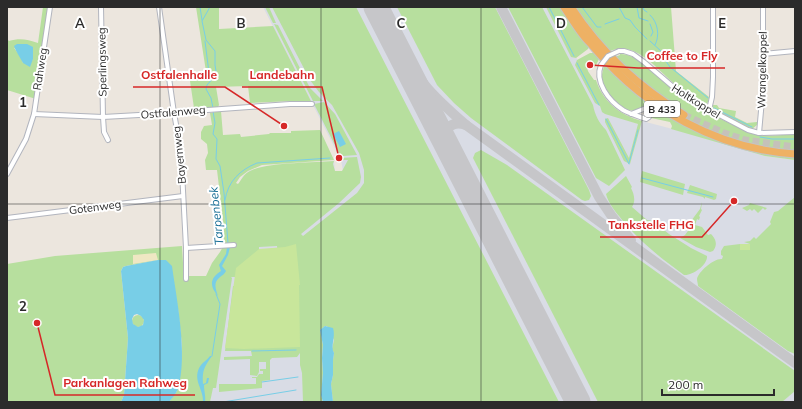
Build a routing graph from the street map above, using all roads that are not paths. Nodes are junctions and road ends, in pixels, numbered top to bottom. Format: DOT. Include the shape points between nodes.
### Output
graph roads {
  1 [pos="50,7"];
  2 [pos="101,7"];
  3 [pos="159,7"];
  4 [pos="564,7"];
  5 [pos="571,7"];
  6 [pos="713,7"];
  7 [pos="763,7"];
  8 [pos="795,51"];
  9 [pos="763,54"];
  10 [pos="312,104"];
  11 [pos="709,110"];
  12 [pos="174,113"];
  13 [pos="34,114"];
  14 [pos="631,114"];
  15 [pos="684,115"];
  16 [pos="103,117"];
  17 [pos="795,132"];
  18 [pos="759,133"];
  19 [pos="108,140"];
  20 [pos="795,154"];
  21 [pos="7,174"];
  22 [pos="183,196"];
  23 [pos="7,218"];
  24 [pos="232,245"];
  25 [pos="186,248"];
  26 [pos="186,279"];
  1 -- 13 [label="street, Rahweg"];
  2 -- 16 [label="street, Sperlingsweg"];
  3 -- 12 [label="street, Bayernweg"];
  4 -- 20 [label="highway, B 433" via="584,36 614,70 666,111 704,132 732,142 760,150"];
  5 -- 15 [label="highway, B 433" via="584,27 613,60 661,100"];
  6 -- 11 [label="street" via="713,76"];
  7 -- 9 [label="street, Wrangelkoppel"];
  8 -- 9 [label="street"];
  9 -- 18 [label="street, Wrangelkoppel" via="763,102"];
  10 -- 12 [label="street, Ostfalenweg"];
  11 -- 14 [label="street, Holtkoppel, bridge" via="676,90 638,58 628,52 619,51 608,56 601,65 600,81 606,94 618,107"];
  11 -- 18 [label="street, Holtkoppel"];
  12 -- 16 [label="street, Ostfalenweg"];
  12 -- 22 [label="street, Bayernweg" via="181,152"];
  13 -- 16 [label="street, Ostfalenweg"];
  13 -- 21 [label="street, Rahweg" via="26,140"];
  16 -- 19 [label="street, Sperlingsweg"];
  17 -- 18 [label="street, Holtkoppel"];
  22 -- 23 [label="street, Gotenweg"];
  22 -- 25 [label="street, Bayernweg"];
  24 -- 25 [label="street"];
  25 -- 26 [label="street, Bayernweg"];
}
